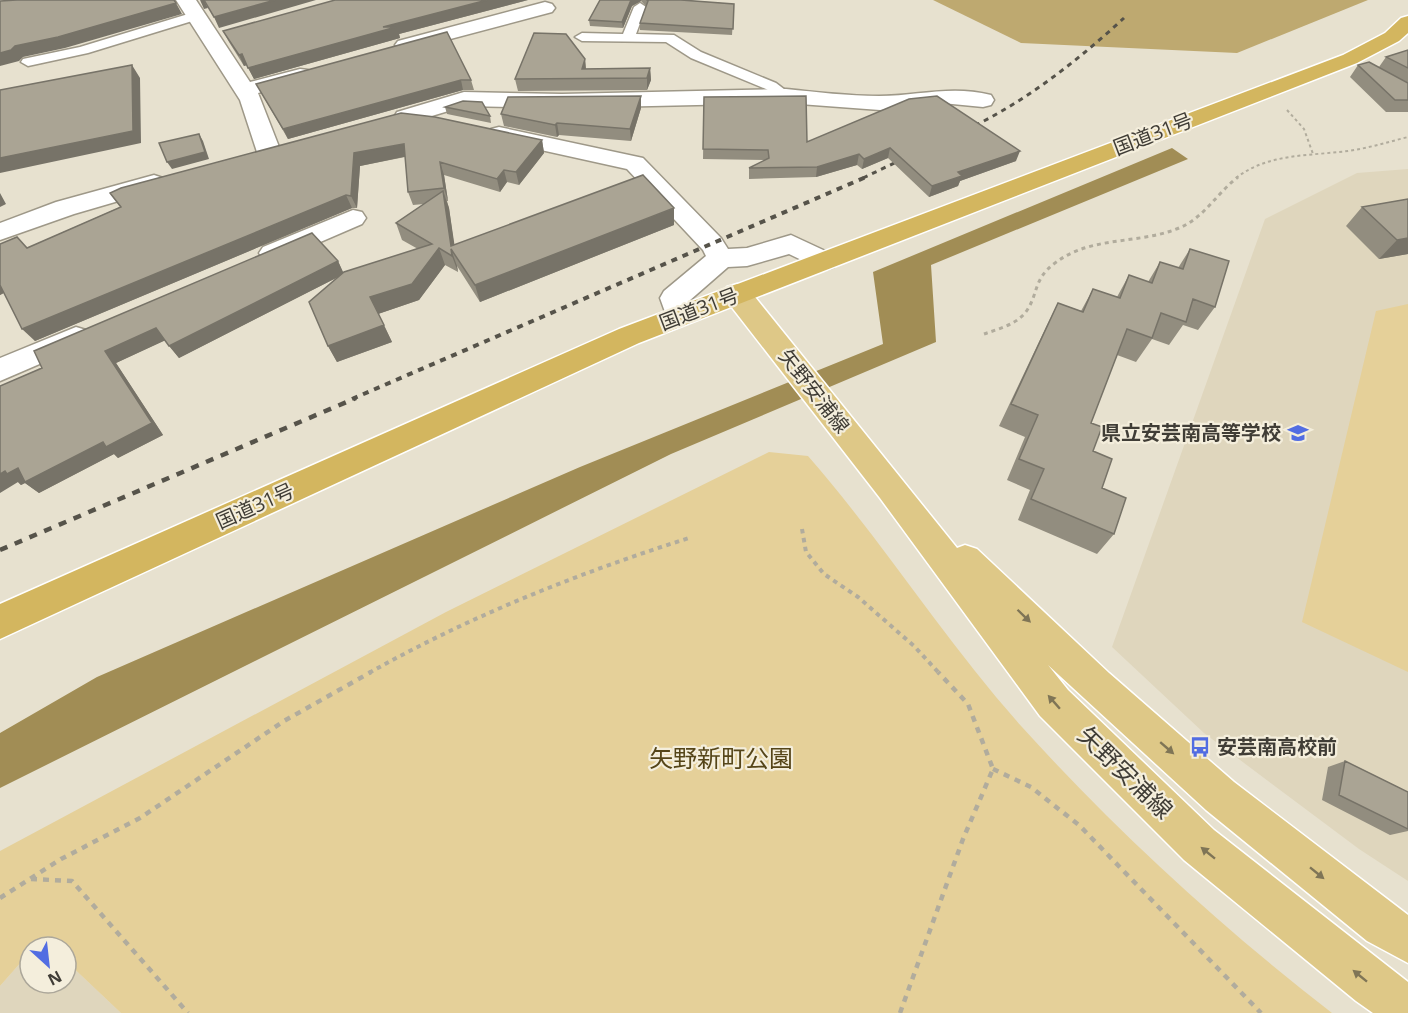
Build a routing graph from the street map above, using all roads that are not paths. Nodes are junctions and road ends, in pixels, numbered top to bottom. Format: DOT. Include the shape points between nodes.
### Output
graph roads {
  1 [pos="192,7"];
  2 [pos="640,7"];
  3 [pos="545,8"];
  4 [pos="1408,22"];
  5 [pos="235,32"];
  6 [pos="629,36"];
  7 [pos="582,37"];
  8 [pos="213,38"];
  9 [pos="382,52"];
  10 [pos="28,62"];
  11 [pos="325,68"];
  12 [pos="245,90"];
  13 [pos="786,96"];
  14 [pos="983,100"];
  15 [pos="269,152"];
  16 [pos="178,177"];
  17 [pos="353,218"];
  18 [pos="0,232"];
  19 [pos="721,258"];
  20 [pos="825,261"];
  21 [pos="246,264"];
  22 [pos="744,303"];
  23 [pos="679,316"];
  24 [pos="96,329"];
  25 [pos="0,370"];
  26 [pos="891,488"];
  27 [pos="0,622"];
  28 [pos="1408,941"];
  29 [pos="1408,1009"];
  1 -- 8 [label="street"];
  1 -- 10 [label="lane" via="83,50"];
  2 -- 6 [label="lane"];
  3 -- 9 [label="street"];
  4 -- 20 [label="highway, 国道31号" via="1360,64"];
  5 -- 8 [label="street"];
  6 -- 7 [label="lane"];
  6 -- 13 [label="lane" via="669,38 696,55"];
  8 -- 12 [label="street"];
  11 -- 12 [label="street"];
  12 -- 15 [label="street"];
  13 -- 14 [label="street" via="880,104 942,96"];
  13 -- 19 [label="street" via="464,99 394,120 468,128 635,163"];
  16 -- 18 [label="street" via="65,208"];
  17 -- 21 [label="street"];
  19 -- 20 [label="street" via="747,257 791,244"];
  19 -- 23 [label="street" via="674,298"];
  20 -- 22 [label="highway, 国道31号"];
  22 -- 23 [label="highway, 国道31号"];
  22 -- 26 [label="main road, 矢野安浦線"];
  23 -- 27 [label="highway, 国道31号"];
  24 -- 25 [label="street"];
  26 -- 28 [label="main road, 矢野安浦線, one-way" via="1096,686 1220,796"];
  29 -- 26 [label="main road, 矢野安浦線, one-way" via="1372,986 1199,845 1054,703"];
}
